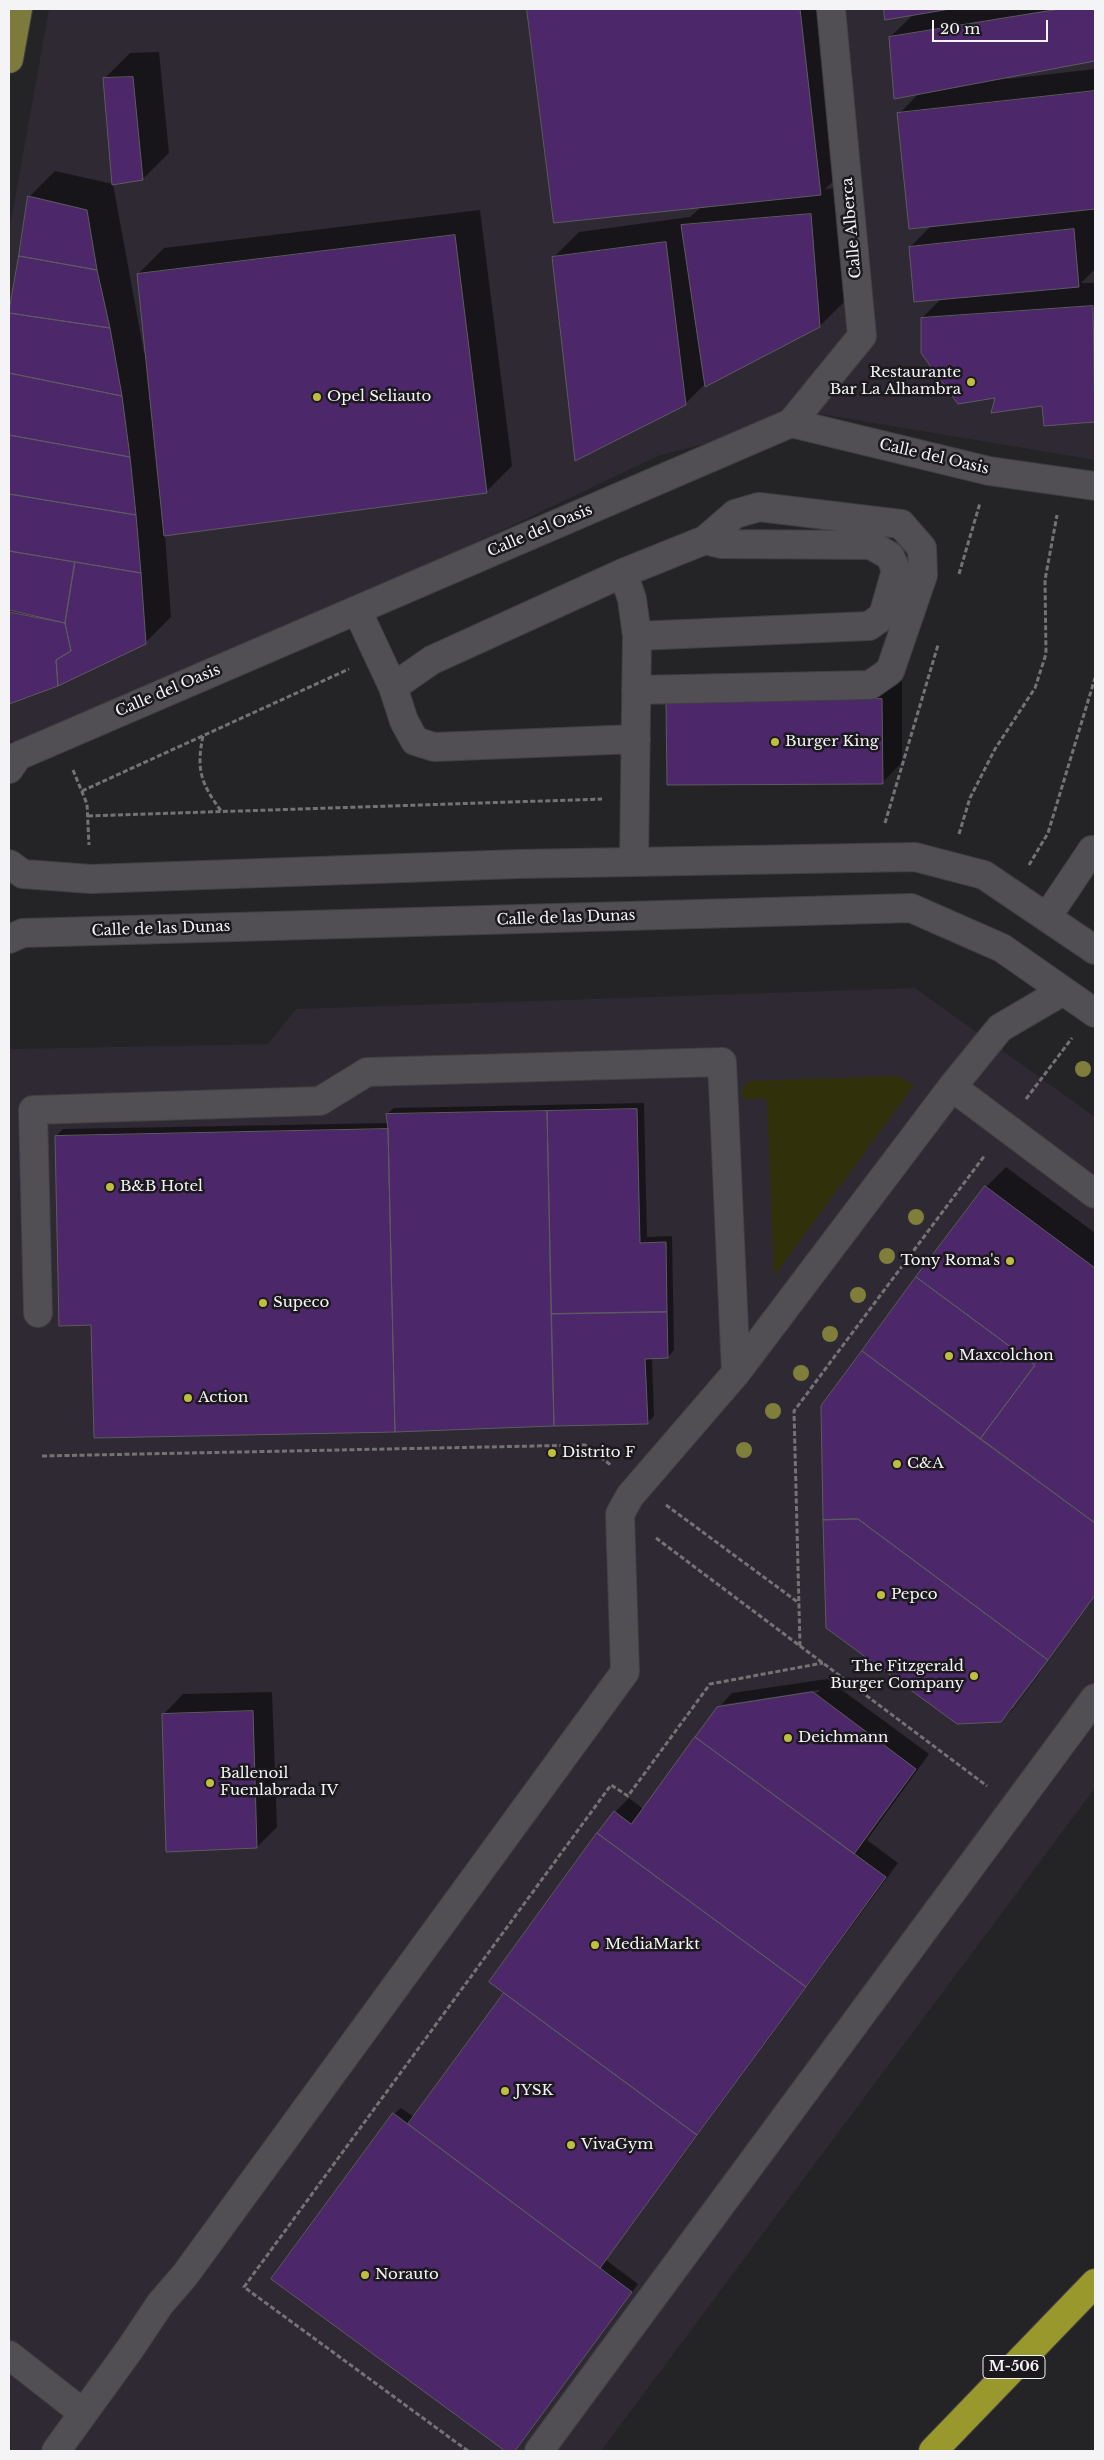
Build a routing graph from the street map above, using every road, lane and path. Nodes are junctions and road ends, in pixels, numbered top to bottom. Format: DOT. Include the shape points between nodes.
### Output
graph roads {
  1 [pos="18,9"];
  2 [pos="831,9"];
  3 [pos="9,59"];
  4 [pos="791,423"];
  5 [pos="989,471"];
  6 [pos="1063,482"];
  7 [pos="1095,486"];
  8 [pos="705,540"];
  9 [pos="623,573"];
  10 [pos="958,575"];
  11 [pos="357,610"];
  12 [pos="638,636"];
  13 [pos="939,641"];
  14 [pos="379,655"];
  15 [pos="1095,678"];
  16 [pos="393,687"];
  17 [pos="636,690"];
  18 [pos="204,735"];
  19 [pos="59,738"];
  20 [pos="636,739"];
  21 [pos="9,768"];
  22 [pos="82,792"];
  23 [pos="635,798"];
  24 [pos="221,811"];
  25 [pos="88,816"];
  26 [pos="1092,850"];
  27 [pos="875,857"];
  28 [pos="634,862"];
  29 [pos="9,864"];
  30 [pos="949,865"];
  31 [pos="91,879"];
  32 [pos="1013,894"];
  33 [pos="1047,917"];
  34 [pos="9,939"];
  35 [pos="1095,950"];
  36 [pos="1064,991"];
  37 [pos="1094,1012"];
  38 [pos="952,1087"];
  39 [pos="1006,1127"];
  40 [pos="1095,1194"];
  41 [pos="38,1313"];
  42 [pos="736,1373"];
  43 [pos="42,1456"];
  44 [pos="640,1486"];
  45 [pos="621,1512"];
  46 [pos="799,1603"];
  47 [pos="800,1646"];
  48 [pos="823,1663"];
  49 [pos="1095,1698"];
  50 [pos="1016,1807"];
  51 [pos="1095,2283"];
  52 [pos="9,2356"];
  53 [pos="83,2414"];
  54 [pos="56,2451"];
  55 [pos="468,2451"];
  56 [pos="539,2451"];
  57 [pos="932,2451"];
  1 -- 3 [label="main road"];
  2 -- 4 [label="street, Calle Alberca" via="862,336"];
  4 -- 5 [label="street, Calle del Oasis"];
  4 -- 11 [label="street, Calle del Oasis"];
  5 -- 6 [label="street, Calle del Oasis"];
  5 -- 10 [label="path"];
  6 -- 7 [label="street, Calle del Oasis"];
  6 -- 30 [label="path" via="1044,580 1046,654 1035,688 995,748 970,798"];
  8 -- 9 [label="street"];
  8 -- 12 [label="street" via="721,544 871,545 890,556 896,570 882,616 870,626"];
  8 -- 17 [label="street" via="735,514 759,507 901,524 922,548 923,575 890,670 870,686"];
  9 -- 12 [label="street" via="632,598"];
  9 -- 16 [label="street" via="432,660"];
  11 -- 14 [label="street"];
  11 -- 19 [label="street, Calle del Oasis"];
  12 -- 17 [label="street"];
  13 -- 27 [label="path"];
  14 -- 16 [label="street"];
  14 -- 18 [label="path"];
  15 -- 32 [label="path" via="1048,833"];
  16 -- 20 [label="street" via="404,721 415,741 434,747"];
  17 -- 20 [label="street"];
  18 -- 22 [label="path"];
  18 -- 24 [label="path" via="199,754 200,772 207,791"];
  19 -- 21 [label="street, Calle del Oasis" via="18,756"];
  19 -- 22 [label="path"];
  20 -- 23 [label="street"];
  22 -- 25 [label="path" via="88,804"];
  23 -- 24 [label="path"];
  23 -- 28 [label="street"];
  24 -- 25 [label="path"];
  25 -- 31 [label="path"];
  26 -- 33 [label="street"];
  27 -- 28 [label="street"];
  27 -- 30 [label="street" via="914,857"];
  28 -- 31 [label="street"];
  29 -- 31 [label="street" via="23,874"];
  30 -- 32 [label="street" via="984,875"];
  32 -- 33 [label="street"];
  33 -- 35 [label="street"];
  34 -- 36 [label="street, Calle de las Dunas" via="23,933 911,908 1002,948"];
  36 -- 37 [label="street, Calle de las Dunas"];
  36 -- 38 [label="street" via="1000,1028"];
  37 -- 39 [label="path"];
  38 -- 39 [label="street"];
  38 -- 42 [label="street"];
  39 -- 40 [label="street"];
  39 -- 46 [label="path" via="794,1411"];
  41 -- 42 [label="street" via="33,1110 320,1102 367,1072 722,1062"];
  42 -- 44 [label="street"];
  43 -- 44 [label="path" via="585,1445"];
  44 -- 45 [label="street"];
  44 -- 46 [label="path"];
  45 -- 47 [label="path"];
  45 -- 53 [label="street" via="625,1672 160,2304"];
  46 -- 47 [label="path"];
  47 -- 48 [label="path"];
  48 -- 50 [label="path"];
  48 -- 55 [label="path" via="710,1684 628,1796 611,1785 244,2287"];
  49 -- 50 [label="street"];
  50 -- 56 [label="street"];
  51 -- 57 [label="highway, M-506"];
  52 -- 53 [label="street"];
  53 -- 54 [label="street"];
}
